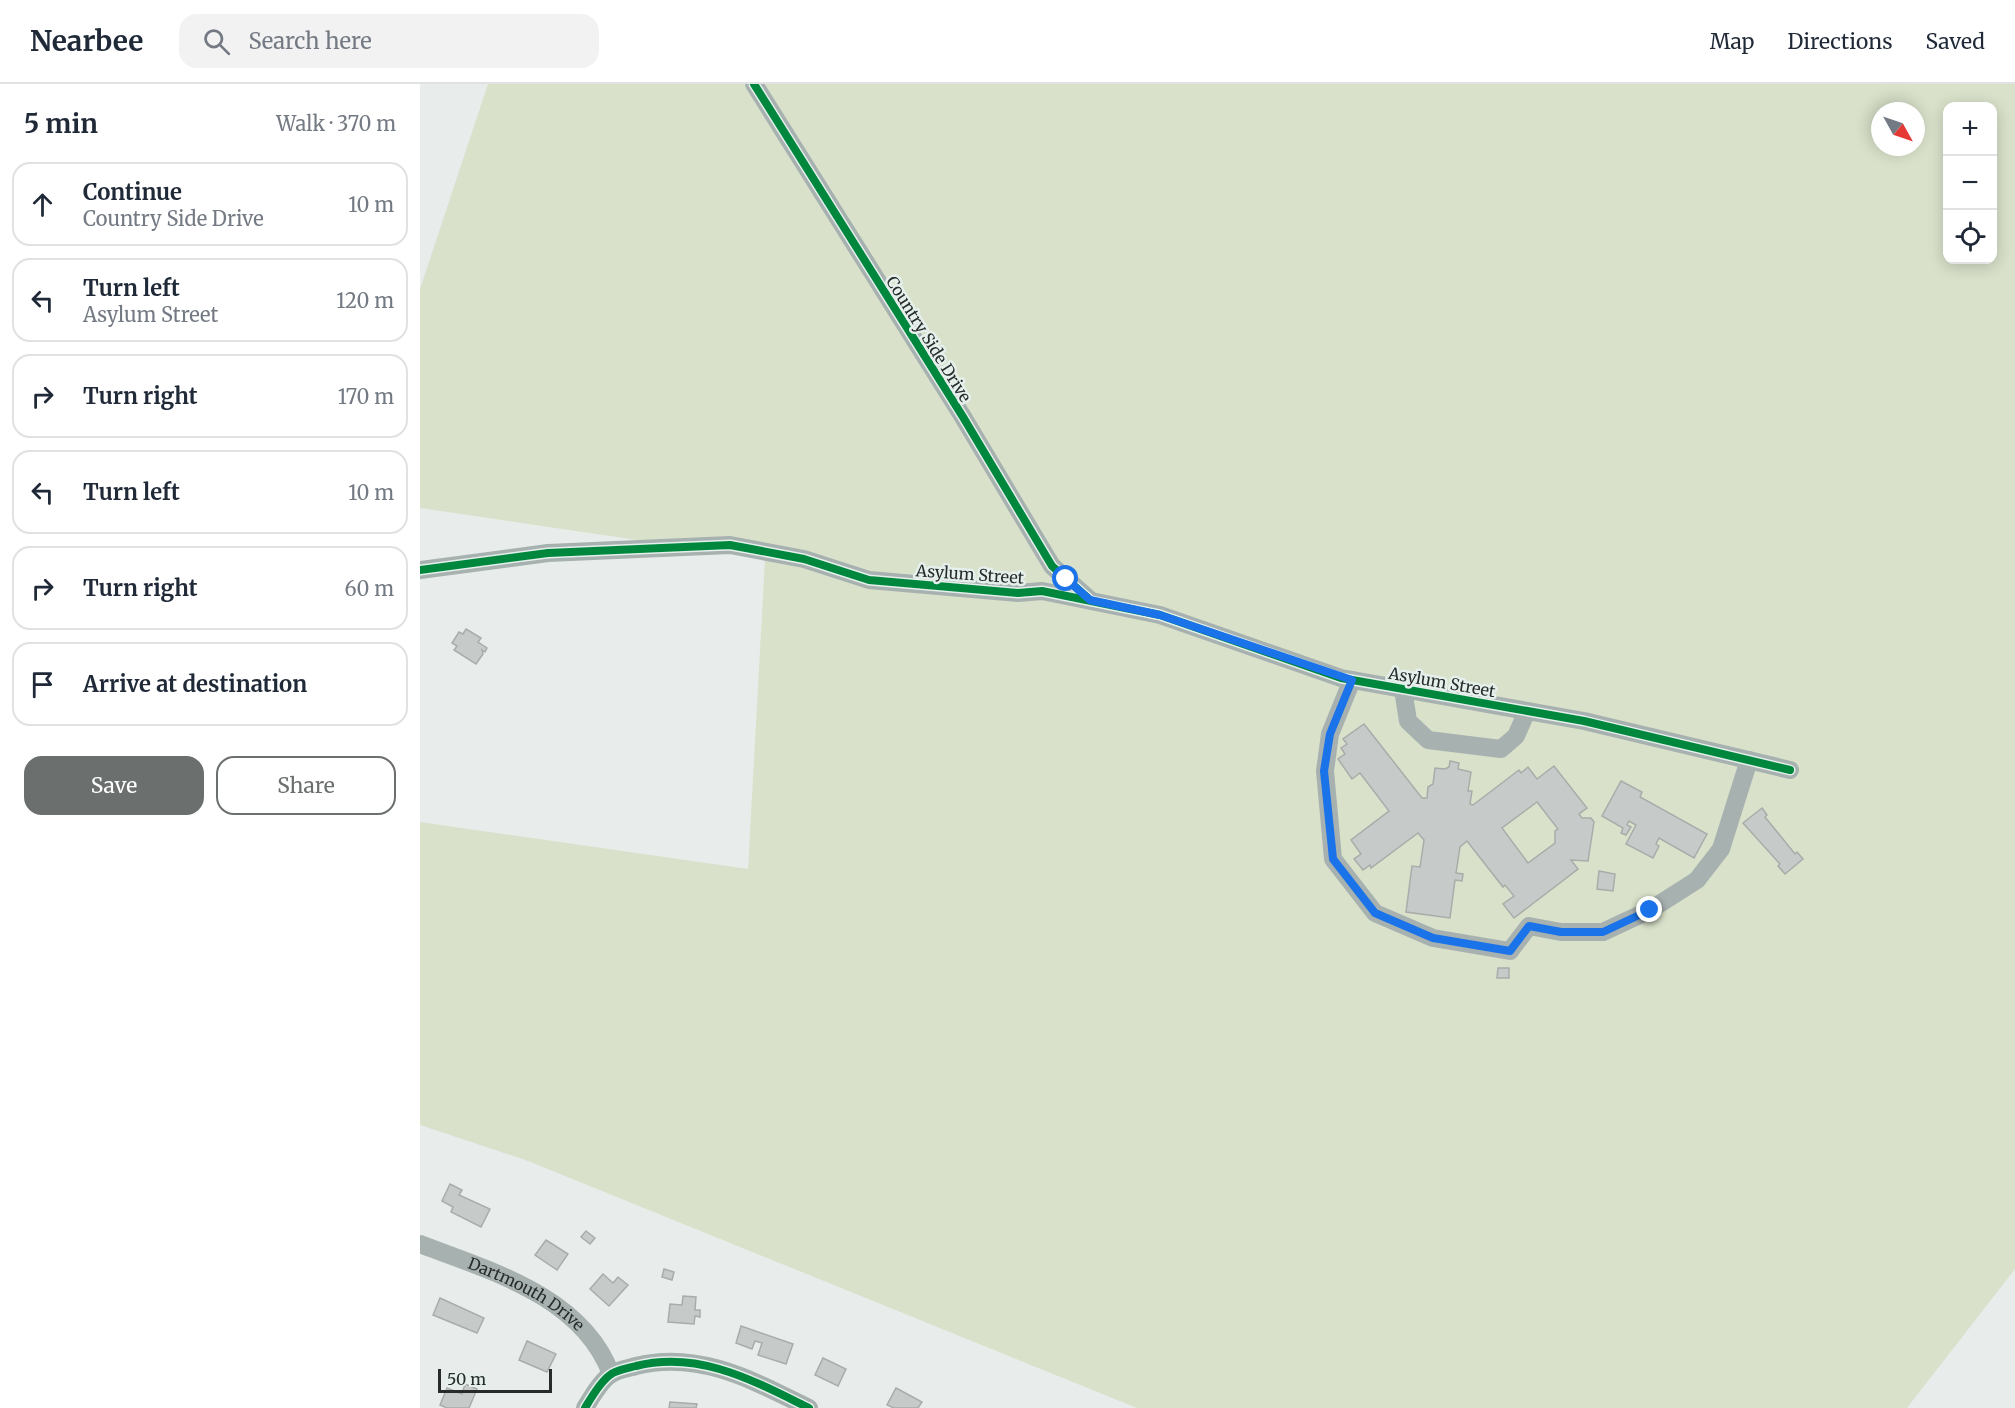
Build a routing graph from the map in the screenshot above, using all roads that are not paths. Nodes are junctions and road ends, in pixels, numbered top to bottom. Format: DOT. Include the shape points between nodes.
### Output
graph roads {
  1 [pos="754,84"];
  2 [pos="1052,566"];
  3 [pos="420,570"];
  4 [pos="1042,591"];
  5 [pos="1090,600"];
  6 [pos="1352,680"];
  7 [pos="1403,689"];
  8 [pos="1527,711"];
  9 [pos="1749,760"];
  10 [pos="1790,770"];
  11 [pos="420,1244"];
  12 [pos="610,1374"];
  13 [pos="585,1408"];
  14 [pos="809,1408"];
  1 -- 2 [label="street, Country Side Drive"];
  2 -- 4 [label="street" via="1053,577"];
  2 -- 5 [label="street, Country Side Drive"];
  3 -- 4 [label="street, Asylum Street" via="548,553 730,545 804,559 869,580 999,592"];
  4 -- 5 [label="street, Asylum Street"];
  5 -- 6 [label="street, Asylum Street" via="1160,615"];
  6 -- 7 [label="street, Asylum Street"];
  6 -- 9 [label="street" via="1330,734 1324,771 1333,859 1375,913 1433,938 1510,951 1529,926 1561,932 1603,932 1650,910 1697,880 1721,849"];
  7 -- 8 [label="street, Asylum Street"];
  7 -- 8 [label="street" via="1408,721 1428,740 1502,749 1516,736"];
  8 -- 9 [label="street, Asylum Street"];
  9 -- 10 [label="street, Asylum Street"];
  11 -- 12 [label="street, Dartmouth Drive" via="506,1277 548,1300 598,1347"];
  12 -- 13 [label="street"];
  12 -- 14 [label="street" via="656,1362 697,1363 738,1375"];
}
